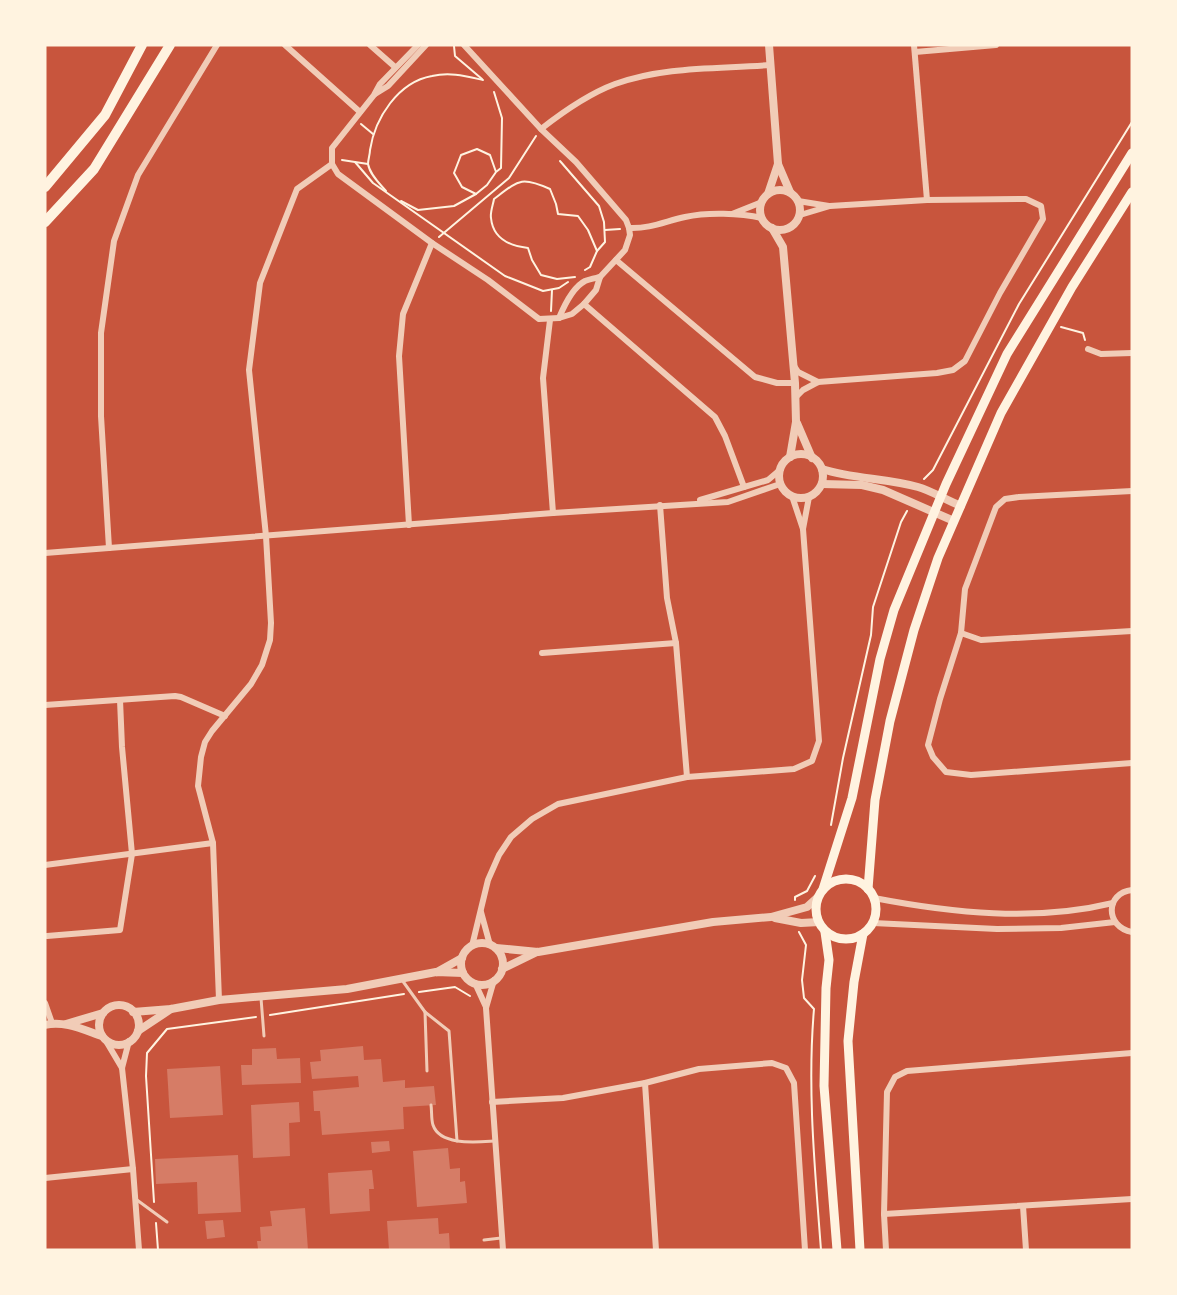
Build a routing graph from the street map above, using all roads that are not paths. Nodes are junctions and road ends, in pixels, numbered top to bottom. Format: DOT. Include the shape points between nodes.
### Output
graph roads {
  1 [pos="142,45"];
  2 [pos="170,45"];
  3 [pos="217,45"];
  4 [pos="285,45"];
  5 [pos="370,45"];
  6 [pos="418,45"];
  7 [pos="426,45"];
  8 [pos="464,45"];
  9 [pos="769,45"];
  10 [pos="996,45"];
  11 [pos="914,48"];
  12 [pos="770,65"];
  13 [pos="395,67"];
  14 [pos="374,95"];
  15 [pos="360,112"];
  16 [pos="541,129"];
  17 [pos="1132,153"];
  18 [pos="332,161"];
  19 [pos="778,164"];
  20 [pos="45,187"];
  21 [pos="790,192"];
  22 [pos="1132,192"];
  23 [pos="768,194"];
  24 [pos="927,200"];
  25 [pos="798,201"];
  26 [pos="762,202"];
  27 [pos="830,206"];
  28 [pos="732,214"];
  29 [pos="800,215"];
  30 [pos="762,218"];
  31 [pos="45,222"];
  32 [pos="793,226"];
  33 [pos="629,228"];
  34 [pos="772,228"];
  35 [pos="432,243"];
  36 [pos="783,247"];
  37 [pos="616,260"];
  38 [pos="600,277"];
  39 [pos="584,304"];
  40 [pos="560,318"];
  41 [pos="550,320"];
  42 [pos="1088,349"];
  43 [pos="1132,353"];
  44 [pos="794,366"];
  45 [pos="818,382"];
  46 [pos="795,383"];
  47 [pos="796,397"];
  48 [pos="796,422"];
  49 [pos="790,458"];
  50 [pos="812,458"];
  51 [pos="781,469"];
  52 [pos="822,469"];
  53 [pos="780,484"];
  54 [pos="822,484"];
  55 [pos="744,488"];
  56 [pos="1132,490"];
  57 [pos="792,496"];
  58 [pos="809,497"];
  59 [pos="941,498"];
  60 [pos="688,504"];
  61 [pos="660,506"];
  62 [pos="960,506"];
  63 [pos="553,513"];
  64 [pos="934,513"];
  65 [pos="954,521"];
  66 [pos="409,525"];
  67 [pos="803,529"];
  68 [pos="266,536"];
  69 [pos="109,548"];
  70 [pos="45,553"];
  71 [pos="1132,631"];
  72 [pos="961,633"];
  73 [pos="676,643"];
  74 [pos="542,653"];
  75 [pos="120,700"];
  76 [pos="45,705"];
  77 [pos="225,716"];
  78 [pos="1132,763"];
  79 [pos="687,777"];
  80 [pos="213,843"];
  81 [pos="132,854"];
  82 [pos="45,865"];
  83 [pos="868,889"];
  84 [pos="1132,890"];
  85 [pos="820,893"];
  86 [pos="874,897"];
  87 [pos="1113,903"];
  88 [pos="480,911"];
  89 [pos="771,917"];
  90 [pos="819,922"];
  91 [pos="1115,922"];
  92 [pos="873,923"];
  93 [pos="825,932"];
  94 [pos="1132,932"];
  95 [pos="863,934"];
  96 [pos="47,936"];
  97 [pos="472,946"];
  98 [pos="493,947"];
  99 [pos="538,952"];
  100 [pos="462,958"];
  101 [pos="502,969"];
  102 [pos="436,972"];
  103 [pos="463,973"];
  104 [pos="402,980"];
  105 [pos="494,980"];
  106 [pos="475,983"];
  107 [pos="261,996"];
  108 [pos="219,1000"];
  109 [pos="45,1002"];
  110 [pos="486,1008"];
  111 [pos="171,1009"];
  112 [pos="133,1011"];
  113 [pos="425,1012"];
  114 [pos="103,1013"];
  115 [pos="49,1024"];
  116 [pos="66,1024"];
  117 [pos="138,1031"];
  118 [pos="264,1036"];
  119 [pos="104,1038"];
  120 [pos="129,1041"];
  121 [pos="1132,1053"];
  122 [pos="122,1068"];
  123 [pos="427,1071"];
  124 [pos="645,1083"];
  125 [pos="492,1102"];
  126 [pos="431,1105"];
  127 [pos="457,1141"];
  128 [pos="494,1141"];
  129 [pos="133,1169"];
  130 [pos="45,1178"];
  131 [pos="136,1198"];
  132 [pos="1132,1199"];
  133 [pos="1023,1206"];
  134 [pos="884,1214"];
  135 [pos="167,1222"];
  136 [pos="502,1238"];
  137 [pos="484,1240"];
  138 [pos="140,1250"];
  139 [pos="503,1250"];
  140 [pos="656,1250"];
  141 [pos="805,1250"];
  142 [pos="837,1250"];
  143 [pos="860,1250"];
  144 [pos="886,1250"];
  145 [pos="1026,1250"];
  1 -- 20 [label="main road" via="105,115"];
  2 -- 31 [label="main road" via="94,169"];
  3 -- 69 [label="street" via="138,174 114,241 100,333 100,416"];
  4 -- 15 [label="street"];
  5 -- 13 [label="street"];
  6 -- 13 [label="street"];
  7 -- 14 [label="street" via="388,86"];
  8 -- 16 [label="street"];
  9 -- 12 [label="street"];
  10 -- 11 [label="street"];
  11 -- 24 [label="street"];
  12 -- 16 [label="street" via="655,73 615,84 573,104"];
  12 -- 19 [label="street"];
  13 -- 14 [label="street"];
  14 -- 15 [label="street"];
  15 -- 18 [label="street" via="332,148"];
  16 -- 33 [label="street" via="576,162"];
  17 -- 59 [label="main road" via="1007,354"];
  18 -- 35 [label="street" via="338,174"];
  18 -- 68 [label="street" via="297,189 260,283 249,370"];
  19 -- 21 [label="street"];
  19 -- 23 [label="street"];
  21 -- 23 [label="street"];
  21 -- 25 [label="street"];
  22 -- 62 [label="main road" via="1001,412"];
  23 -- 26 [label="street"];
  24 -- 27 [label="street"];
  24 -- 45 [label="street" via="1026,199 1041,206 1043,219 965,361 953,370"];
  25 -- 27 [label="street"];
  25 -- 29 [label="street"];
  26 -- 28 [label="street"];
  26 -- 30 [label="street"];
  27 -- 29 [label="street"];
  28 -- 30 [label="street"];
  28 -- 33 [label="street" via="686,217 645,228"];
  29 -- 32 [label="street"];
  30 -- 34 [label="street"];
  32 -- 34 [label="street" via="783,230"];
  32 -- 36 [label="street"];
  33 -- 37 [label="street" via="625,250"];
  34 -- 36 [label="street"];
  35 -- 41 [label="street" via="539,319"];
  35 -- 66 [label="street" via="403,314 399,356"];
  36 -- 44 [label="street"];
  37 -- 38 [label="street"];
  37 -- 46 [label="street" via="755,377"];
  38 -- 39 [label="street" via="596,290"];
  38 -- 40 [label="street" via="579,286"];
  39 -- 40 [label="street"];
  39 -- 55 [label="street" via="715,417"];
  40 -- 41 [label="street"];
  41 -- 63 [label="street" via="543,378"];
  42 -- 43 [label="street" via="1101,354"];
  44 -- 45 [label="street"];
  44 -- 46 [label="street"];
  45 -- 47 [label="street"];
  46 -- 47 [label="street"];
  47 -- 48 [label="street"];
  48 -- 49 [label="street"];
  48 -- 50 [label="street"];
  49 -- 50 [label="street" via="801,454"];
  49 -- 51 [label="street"];
  50 -- 52 [label="street"];
  51 -- 53 [label="street"];
  51 -- 55 [label="street" via="768,480"];
  52 -- 54 [label="street"];
  52 -- 59 [label="street" via="919,488"];
  53 -- 57 [label="street"];
  53 -- 60 [label="street" via="728,502"];
  54 -- 58 [label="street"];
  54 -- 64 [label="street" via="883,490"];
  55 -- 60 [label="street"];
  56 -- 72 [label="street" via="1005,499 996,507 965,589"];
  57 -- 58 [label="street"];
  57 -- 67 [label="street"];
  58 -- 67 [label="street"];
  59 -- 62 [label="street"];
  59 -- 64 [label="main road"];
  60 -- 61 [label="street"];
  61 -- 63 [label="street"];
  61 -- 73 [label="street" via="667,598"];
  62 -- 65 [label="main road"];
  63 -- 66 [label="street"];
  64 -- 65 [label="street"];
  64 -- 85 [label="main road" via="894,610 852,798"];
  65 -- 83 [label="main road" via="914,630 890,721 875,800"];
  66 -- 68 [label="street"];
  67 -- 79 [label="street" via="819,741 812,761 794,769"];
  68 -- 69 [label="street"];
  68 -- 77 [label="street" via="271,623 267,655 251,684"];
  69 -- 70 [label="street"];
  71 -- 72 [label="street" via="981,640"];
  72 -- 78 [label="street" via="928,745 933,758 946,772 971,775"];
  73 -- 74 [label="street"];
  73 -- 79 [label="street"];
  75 -- 76 [label="street"];
  75 -- 77 [label="street" via="181,697"];
  75 -- 81 [label="street"];
  77 -- 80 [label="street" via="205,742 198,786"];
  79 -- 88 [label="street" via="558,804 532,819 511,837 499,855"];
  80 -- 81 [label="street"];
  80 -- 108 [label="street"];
  81 -- 82 [label="street"];
  81 -- 96 [label="street" via="120,930"];
  83 -- 85 [label="main road" via="856,880 845,879 834,881"];
  83 -- 86 [label="main road"];
  84 -- 87 [label="street" via="1121,893"];
  85 -- 89 [label="street" via="807,908"];
  85 -- 90 [label="main road" via="816,911"];
  86 -- 87 [label="street" via="977,912 1036,913"];
  86 -- 92 [label="main road"];
  87 -- 91 [label="street"];
  88 -- 97 [label="street"];
  88 -- 98 [label="street"];
  89 -- 90 [label="street"];
  89 -- 99 [label="street" via="712,922"];
  90 -- 93 [label="main road"];
  91 -- 92 [label="street" via="998,929"];
  91 -- 94 [label="street"];
  92 -- 95 [label="main road"];
  93 -- 95 [label="main road" via="848,940"];
  93 -- 142 [label="main road" via="829,960 824,1086"];
  95 -- 143 [label="main road" via="848,1041"];
  97 -- 98 [label="street"];
  97 -- 100 [label="street"];
  98 -- 99 [label="street"];
  98 -- 101 [label="street" via="502,958"];
  99 -- 101 [label="street"];
  100 -- 102 [label="street"];
  100 -- 103 [label="street"];
  101 -- 105 [label="street"];
  102 -- 103 [label="street"];
  102 -- 104 [label="street"];
  103 -- 106 [label="street"];
  104 -- 107 [label="street"];
  104 -- 113 [label="lane"];
  105 -- 106 [label="street" via="488,984"];
  105 -- 110 [label="street"];
  106 -- 110 [label="street"];
  107 -- 108 [label="street"];
  107 -- 118 [label="lane"];
  108 -- 111 [label="street"];
  109 -- 115 [label="street"];
  110 -- 125 [label="street"];
  111 -- 112 [label="street"];
  111 -- 117 [label="street"];
  112 -- 114 [label="street" via="121,1005"];
  112 -- 117 [label="street"];
  113 -- 123 [label="lane"];
  113 -- 127 [label="lane" via="449,1031"];
  114 -- 116 [label="street"];
  114 -- 119 [label="street" via="99,1025"];
  115 -- 116 [label="street"];
  116 -- 119 [label="street"];
  117 -- 120 [label="street"];
  119 -- 120 [label="street" via="117,1044"];
  119 -- 122 [label="street"];
  120 -- 122 [label="street"];
  121 -- 134 [label="street" via="907,1071 895,1077 887,1092"];
  122 -- 129 [label="street"];
  124 -- 125 [label="street" via="563,1098"];
  124 -- 140 [label="street"];
  124 -- 141 [label="street" via="699,1069 772,1063 786,1068 795,1083"];
  125 -- 128 [label="street"];
  126 -- 127 [label="lane" via="433,1126"];
  127 -- 128 [label="lane"];
  128 -- 136 [label="street"];
  129 -- 130 [label="street"];
  129 -- 131 [label="street"];
  131 -- 135 [label="lane"];
  131 -- 138 [label="street"];
  132 -- 133 [label="street"];
  133 -- 134 [label="street"];
  133 -- 145 [label="street"];
  134 -- 144 [label="street"];
  136 -- 137 [label="lane"];
  136 -- 139 [label="street"];
}
